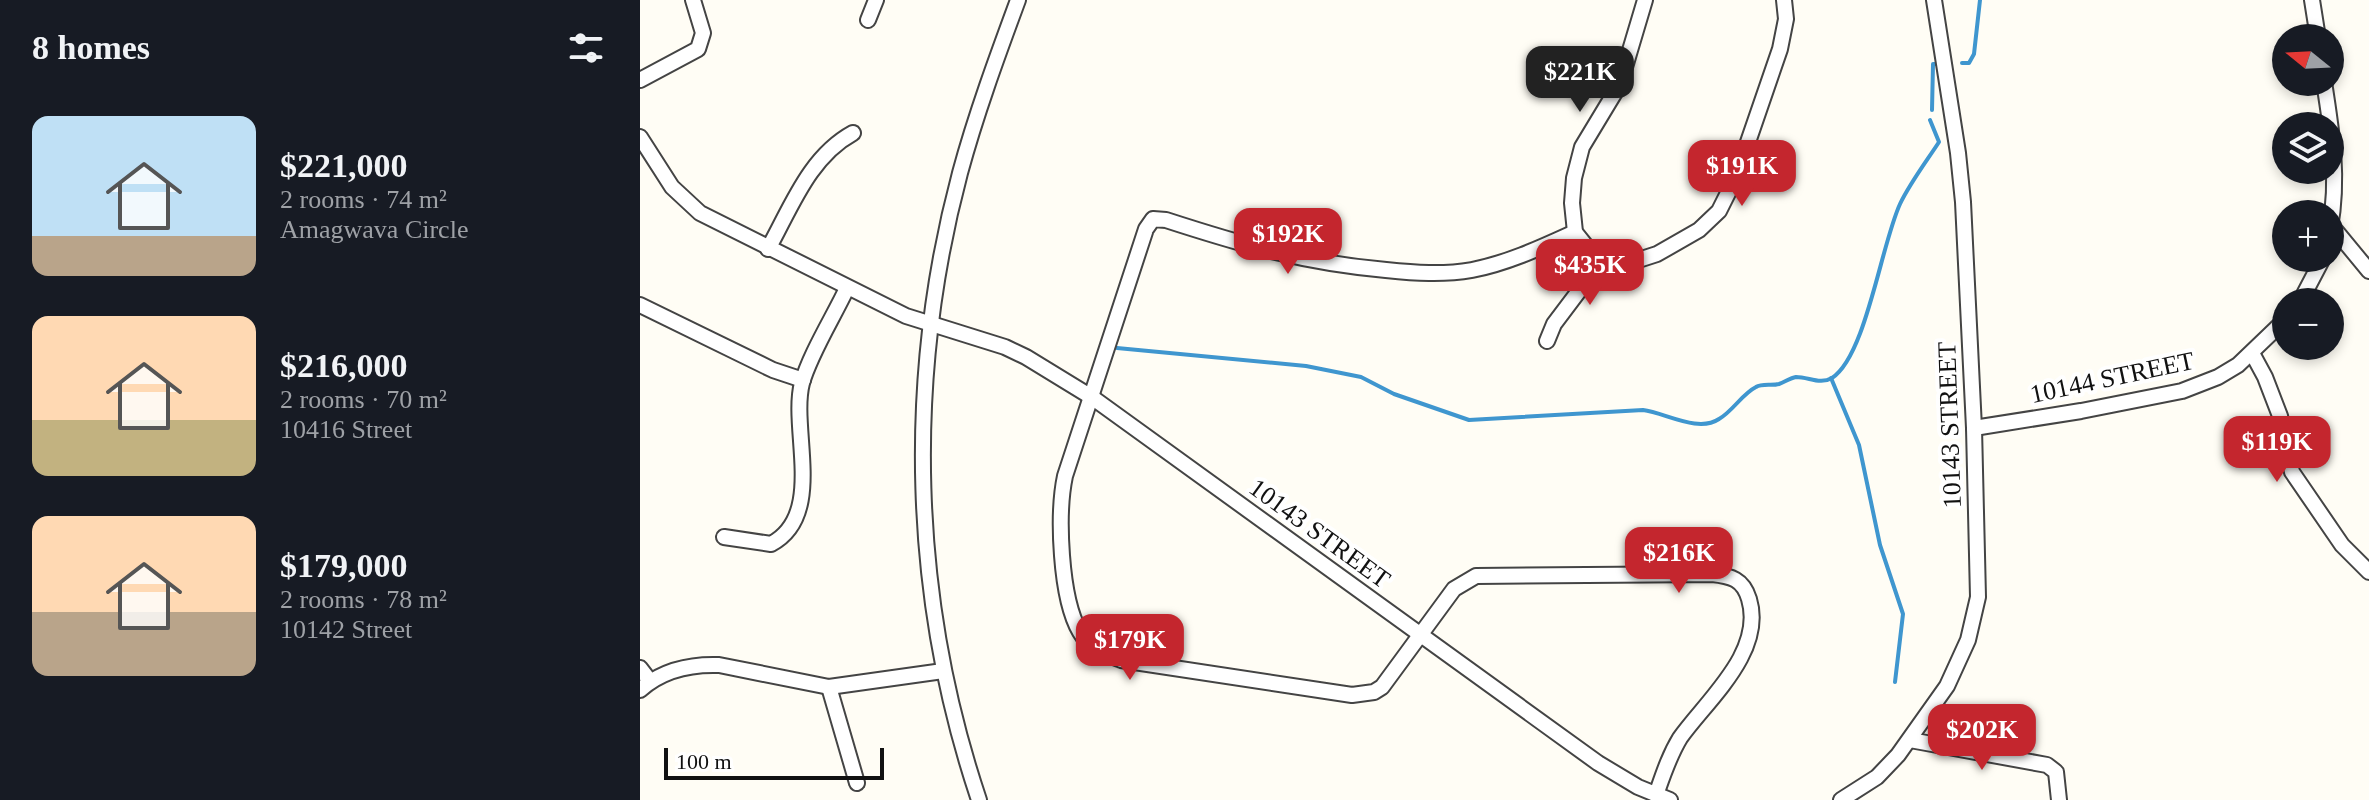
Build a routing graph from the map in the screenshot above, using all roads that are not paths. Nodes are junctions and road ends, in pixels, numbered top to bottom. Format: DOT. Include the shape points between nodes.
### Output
graph roads {
  1 [pos="693,0"];
  2 [pos="876,0"];
  3 [pos="1018,0"];
  4 [pos="1645,0"];
  5 [pos="1784,0"];
  6 [pos="1934,0"];
  7 [pos="2312,0"];
  8 [pos="868,20"];
  9 [pos="2316,24"];
  10 [pos="640,80"];
  11 [pos="2326,96"];
  12 [pos="853,133"];
  13 [pos="640,137"];
  14 [pos="645,156"];
  15 [pos="2334,200"];
  16 [pos="1575,232"];
  17 [pos="2344,242"];
  18 [pos="768,249"];
  19 [pos="1603,259"];
  20 [pos="2369,271"];
  21 [pos="847,288"];
  22 [pos="640,305"];
  23 [pos="930,326"];
  24 [pos="2272,333"];
  25 [pos="1547,341"];
  26 [pos="2252,353"];
  27 [pos="803,380"];
  28 [pos="1093,398"];
  29 [pos="1974,428"];
  30 [pos="724,537"];
  31 [pos="2369,572"];
  32 [pos="1419,635"];
  33 [pos="640,668"];
  34 [pos="943,671"];
  35 [pos="645,685"];
  36 [pos="829,687"];
  37 [pos="1910,740"];
  38 [pos="857,783"];
  39 [pos="1663,798"];
  40 [pos="979,800"];
  41 [pos="1841,800"];
  42 [pos="2059,800"];
  1 -- 10 [label="street" via="703,33 698,49"];
  2 -- 8 [label="street"];
  3 -- 23 [label="street" via="960,173"];
  4 -- 16 [label="street" via="1620,84 1577,161"];
  5 -- 19 [label="street" via="1780,49 1719,211 1699,230 1657,254 1626,264"];
  6 -- 29 [label="street, 10143 STREET" via="1963,202"];
  7 -- 9 [label="street"];
  11 -- 15 [label="street"];
  12 -- 18 [label="street" via="816,163"];
  13 -- 14 [label="street, 10143 STREET"];
  14 -- 18 [label="street, 10143 STREET" via="688,204"];
  16 -- 19 [label="street"];
  16 -- 28 [label="street" via="1487,266 1423,273 1288,256 1153,219"];
  17 -- 20 [label="street"];
  18 -- 21 [label="street, 10143 STREET"];
  19 -- 25 [label="street"];
  21 -- 23 [label="street, 10143 STREET"];
  21 -- 27 [label="street"];
  22 -- 27 [label="street"];
  23 -- 28 [label="street, 10143 STREET" via="1005,347"];
  23 -- 34 [label="street" via="922,458 932,610"];
  24 -- 26 [label="street, 10144 STREET"];
  26 -- 29 [label="street, 10144 STREET" via="2218,377 2182,391"];
  26 -- 31 [label="street" via="2280,416 2292,472 2342,545"];
  27 -- 30 [label="street" via="803,487 790,527 771,544"];
  28 -- 32 [label="street, 10143 STREET"];
  28 -- 32 [label="street" via="1065,476 1060,511 1067,589 1080,632 1091,645 1139,665 1352,695 1382,687"];
  29 -- 37 [label="street, 10143 STREET" via="1979,576 1975,618 1960,663"];
  32 -- 39 [label="street, 10143 STREET" via="1598,763"];
  32 -- 39 [label="street" via="1454,589 1476,576 1735,578 1744,586 1751,609 1746,643 1668,761"];
  33 -- 35 [label="street"];
  34 -- 36 [label="street"];
  34 -- 40 [label="street"];
  35 -- 36 [label="street" via="687,666 719,665"];
  36 -- 38 [label="street"];
  37 -- 41 [label="street, 10143 STREET" via="1877,777"];
  37 -- 42 [label="street" via="2047,765 2056,772"];
}
